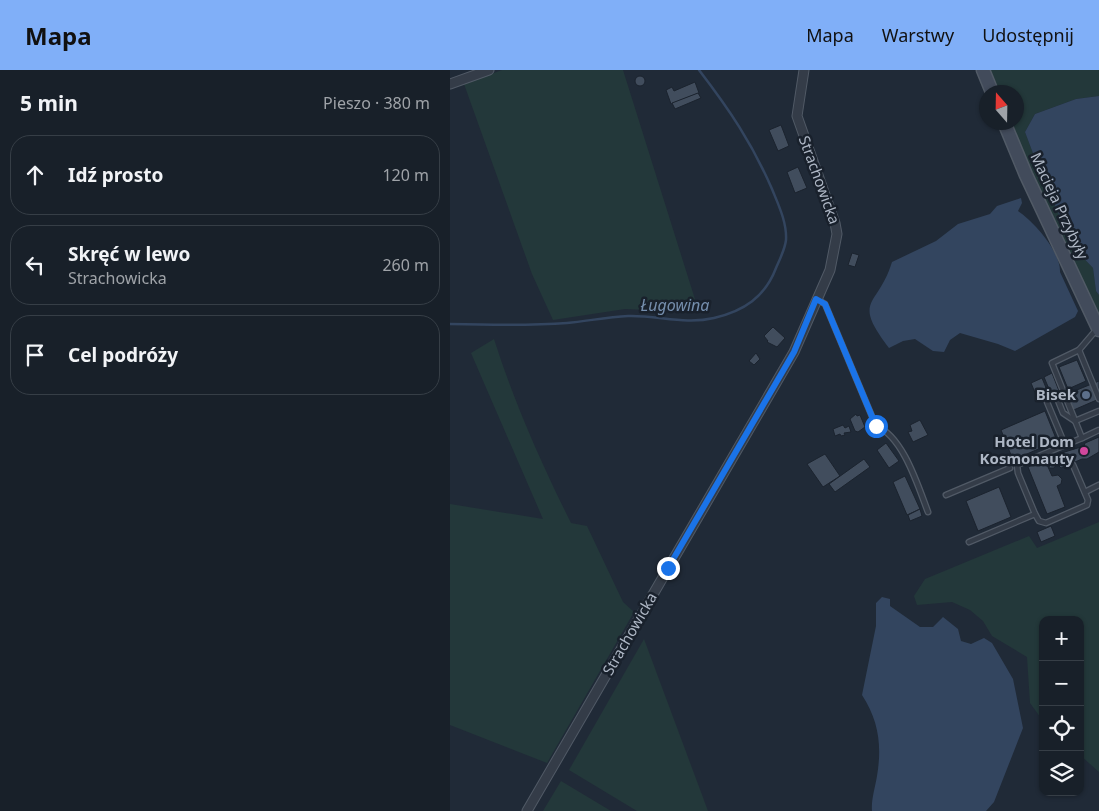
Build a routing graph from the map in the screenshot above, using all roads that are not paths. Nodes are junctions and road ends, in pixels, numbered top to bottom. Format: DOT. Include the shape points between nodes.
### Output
graph roads {
  1 [pos="489,70"];
  2 [pos="804,70"];
  3 [pos="983,70"];
  4 [pos="450,84"];
  5 [pos="989,85"];
  6 [pos="1007,130"];
  7 [pos="816,299"];
  8 [pos="1099,329"];
  9 [pos="1079,350"];
  10 [pos="1057,398"];
  11 [pos="1099,399"];
  12 [pos="1047,402"];
  13 [pos="1099,411"];
  14 [pos="1075,422"];
  15 [pos="1099,430"];
  16 [pos="1082,438"];
  17 [pos="1065,445"];
  18 [pos="1073,465"];
  19 [pos="1010,468"];
  20 [pos="1099,486"];
  21 [pos="1084,492"];
  22 [pos="946,495"];
  23 [pos="928,512"];
  24 [pos="1035,514"];
  25 [pos="969,542"];
  26 [pos="527,811"];
  1 -- 4 [label="street"];
  2 -- 7 [label="street, Strachowicka" via="798,106 799,122 833,211 837,234 830,270"];
  3 -- 5 [label="street"];
  6 -- 8 [label="street, Macieja Przybyły"];
  7 -- 23 [label="lane" via="825,304 876,426 886,430 908,462"];
  7 -- 26 [label="street, Strachowicka" via="794,352"];
  8 -- 9 [label="lane"];
  9 -- 11 [label="lane"];
  9 -- 14 [label="lane" via="1052,363"];
  10 -- 14 [label="lane" via="1063,413"];
  12 -- 17 [label="lane"];
  13 -- 14 [label="lane"];
  14 -- 16 [label="lane"];
  15 -- 16 [label="lane"];
  16 -- 17 [label="lane"];
  17 -- 24 [label="lane" via="1017,465"];
  18 -- 21 [label="lane"];
  19 -- 22 [label="lane"];
  20 -- 21 [label="lane"];
  21 -- 24 [label="lane" via="1087,506 1046,523 1039,521"];
  24 -- 25 [label="lane"];
}
